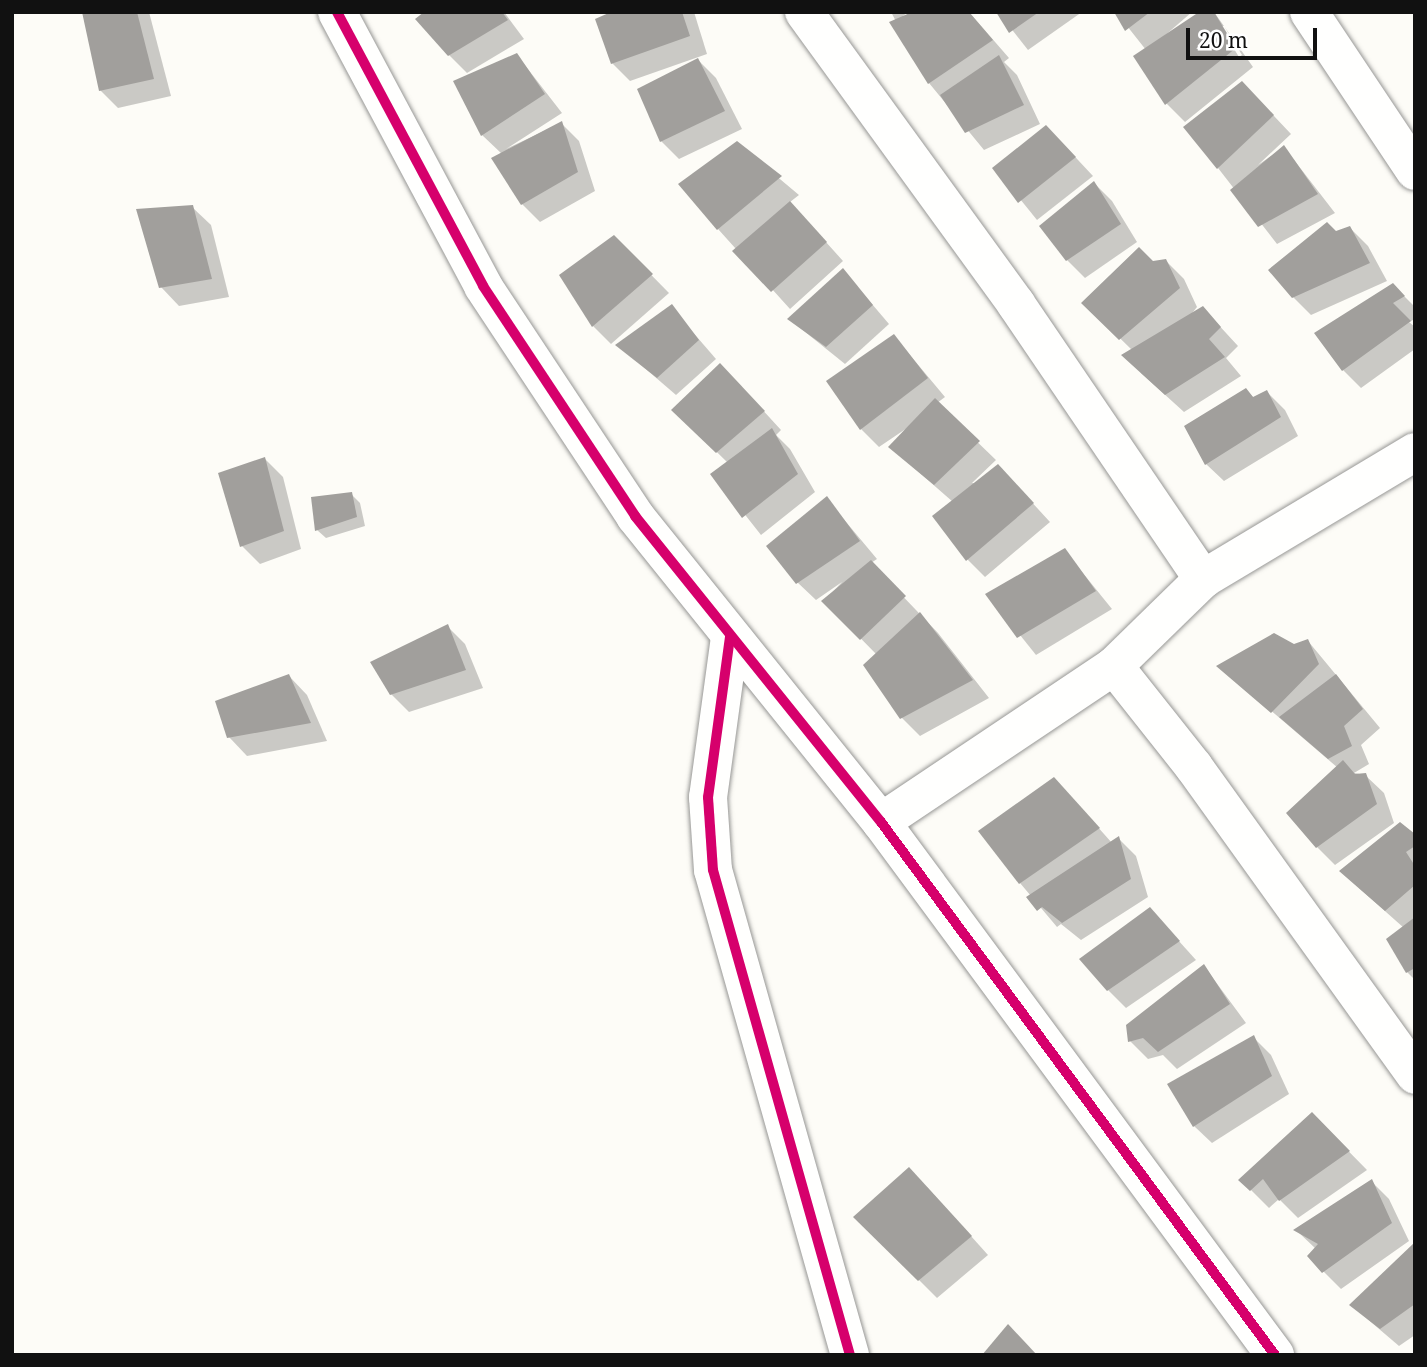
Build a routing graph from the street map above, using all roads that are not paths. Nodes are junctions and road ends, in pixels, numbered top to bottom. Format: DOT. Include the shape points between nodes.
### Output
graph roads {
  1 [pos="337,12"];
  2 [pos="804,12"];
  3 [pos="1309,12"];
  4 [pos="1415,171"];
  5 [pos="1415,452"];
  6 [pos="1203,579"];
  7 [pos="730,637"];
  8 [pos="1114,666"];
  9 [pos="881,822"];
  10 [pos="1415,1075"];
  11 [pos="850,1355"];
  12 [pos="1275,1355"];
  1 -- 7 [label="street" via="484,286 635,516"];
  2 -- 6 [label="street" via="1016,304"];
  3 -- 4 [label="street"];
  5 -- 6 [label="street"];
  6 -- 8 [label="street"];
  7 -- 9 [label="street"];
  7 -- 11 [label="street" via="708,797 713,870"];
  8 -- 9 [label="street"];
  8 -- 10 [label="street" via="1194,767"];
  9 -- 12 [label="street"];
}
